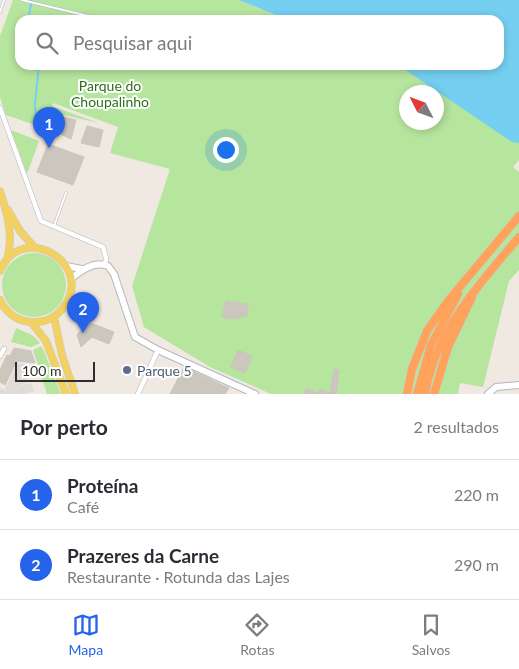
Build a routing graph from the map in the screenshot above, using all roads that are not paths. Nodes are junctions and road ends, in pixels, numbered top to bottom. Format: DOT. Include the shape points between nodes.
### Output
graph roads {
  1 [pos="4,0"];
  2 [pos="22,0"];
  3 [pos="0,12"];
  4 [pos="84,15"];
  5 [pos="0,108"];
  6 [pos="0,191"];
  7 [pos="66,194"];
  8 [pos="5,206"];
  9 [pos="519,216"];
  10 [pos="53,228"];
  11 [pos="519,237"];
  12 [pos="36,248"];
  13 [pos="7,260"];
  14 [pos="105,264"];
  15 [pos="66,266"];
  16 [pos="82,269"];
  17 [pos="0,271"];
  18 [pos="71,279"];
  19 [pos="464,283"];
  20 [pos="475,290"];
  21 [pos="1,304"];
  22 [pos="54,316"];
  23 [pos="31,322"];
  24 [pos="4,348"];
  25 [pos="158,350"];
  26 [pos="0,356"];
  27 [pos="519,385"];
  28 [pos="66,394"];
  29 [pos="75,394"];
  30 [pos="138,394"];
  31 [pos="255,394"];
  32 [pos="407,394"];
  33 [pos="417,394"];
  34 [pos="425,394"];
  35 [pos="434,394"];
  36 [pos="488,394"];
  1 -- 3 [label="lane"];
  2 -- 4 [label="lane"];
  5 -- 10 [label="street" via="38,216 45,225"];
  6 -- 8 [label="main road"];
  7 -- 10 [label="lane"];
  8 -- 12 [label="main road" via="20,231"];
  8 -- 13 [label="main road" via="10,246"];
  9 -- 19 [label="highway"];
  10 -- 14 [label="street" via="103,247"];
  11 -- 20 [label="highway"];
  12 -- 13 [label="main road" via="20,251"];
  12 -- 15 [label="main road" via="50,251"];
  13 -- 17 [label="main road"];
  14 -- 16 [label="main road"];
  14 -- 25 [label="main road" via="114,274 135,337"];
  15 -- 16 [label="main road"];
  15 -- 18 [label="main road"];
  16 -- 18 [label="main road"];
  18 -- 22 [label="main road" via="67,303"];
  19 -- 32 [label="highway" via="427,331 412,369"];
  19 -- 33 [label="highway" via="431,345"];
  20 -- 34 [label="highway" via="458,310 442,339"];
  20 -- 35 [label="highway" via="448,347"];
  21 -- 23 [label="main road" via="12,315"];
  22 -- 23 [label="main road"];
  22 -- 29 [label="main road" via="62,356"];
  23 -- 28 [label="main road" via="46,342"];
  24 -- 26 [label="street"];
  25 -- 30 [label="street"];
  25 -- 31 [label="main road"];
  27 -- 36 [label="main road" via="496,387"];
}
